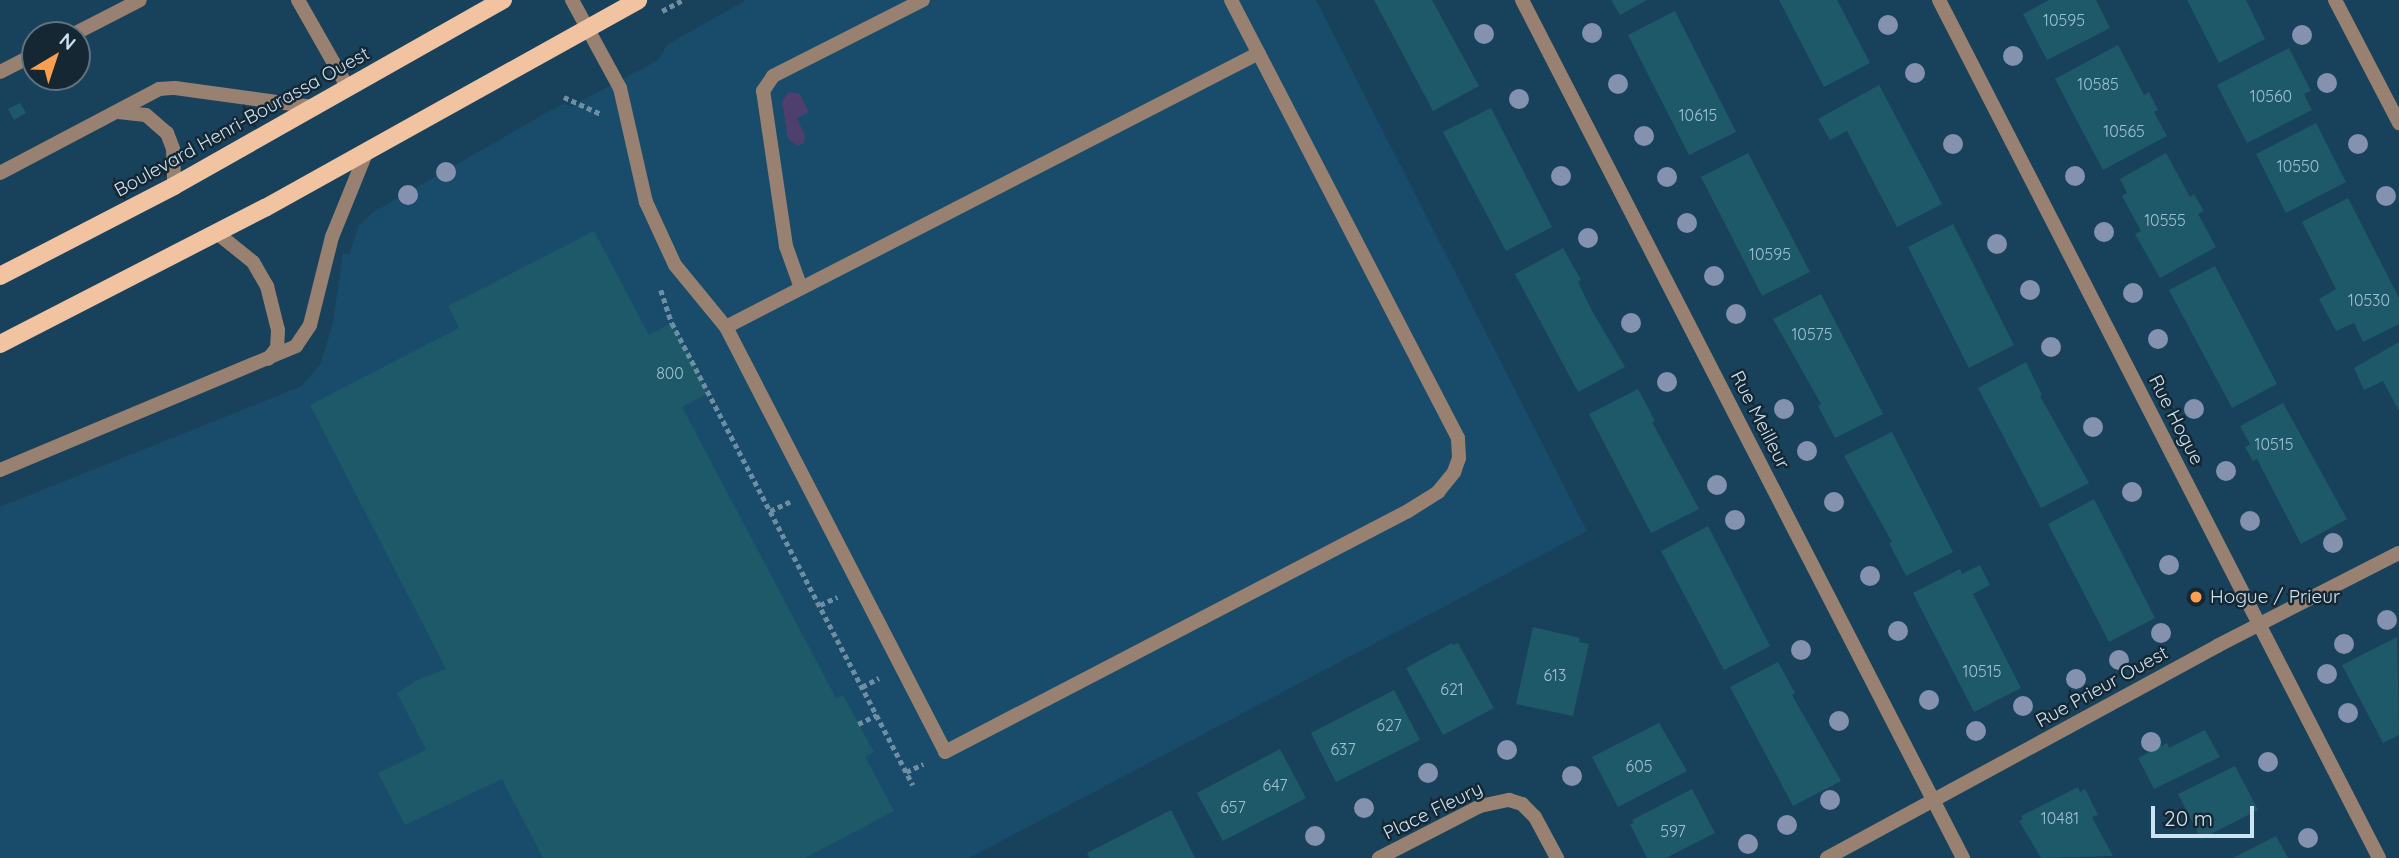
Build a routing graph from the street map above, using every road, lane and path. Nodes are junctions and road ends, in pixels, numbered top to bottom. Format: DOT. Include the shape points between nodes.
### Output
graph roads {
  1 [pos="140,0"];
  2 [pos="298,0"];
  3 [pos="503,0"];
  4 [pos="572,0"];
  5 [pos="638,0"];
  6 [pos="923,0"];
  7 [pos="1231,0"];
  8 [pos="1522,0"];
  9 [pos="1938,0"];
  10 [pos="2336,0"];
  11 [pos="91,25"];
  12 [pos="589,29"];
  13 [pos="1259,53"];
  14 [pos="21,59"];
  15 [pos="2,66"];
  16 [pos="348,88"];
  17 [pos="564,97"];
  18 [pos="313,107"];
  19 [pos="116,113"];
  20 [pos="2399,123"];
  21 [pos="606,125"];
  22 [pos="367,151"];
  23 [pos="0,173"];
  24 [pos="174,186"];
  25 [pos="217,233"];
  26 [pos="0,276"];
  27 [pos="657,279"];
  28 [pos="802,288"];
  29 [pos="726,327"];
  30 [pos="0,344"];
  31 [pos="267,360"];
  32 [pos="0,470"];
  33 [pos="2399,553"];
  34 [pos="2259,624"];
  35 [pos="877,715"];
  36 [pos="858,724"];
  37 [pos="913,785"];
  38 [pos="1934,802"];
  39 [pos="1379,858"];
  40 [pos="1557,858"];
  41 [pos="1827,858"];
  42 [pos="1963,858"];
  43 [pos="2379,858"];
  1 -- 11 [label="street"];
  2 -- 16 [label="street"];
  3 -- 16 [label="main road, Boulevard Henri-Bourassa Ouest"];
  4 -- 12 [label="street"];
  5 -- 12 [label="main road"];
  6 -- 28 [label="street" via="773,76 763,90 786,246"];
  7 -- 13 [label="street"];
  8 -- 38 [label="street, Rue Meilleur"];
  9 -- 34 [label="street, Rue Hogue"];
  10 -- 20 [label="street"];
  12 -- 22 [label="main road"];
  12 -- 29 [label="street" via="620,88 656,228 674,265"];
  13 -- 28 [label="street"];
  13 -- 29 [label="street" via="1458,438 1454,472 1447,485 1425,502 945,752"];
  14 -- 15 [label="street"];
  16 -- 18 [label="main road, Boulevard Henri-Bourassa Ouest"];
  17 -- 21 [label="path" via="596,110"];
  18 -- 19 [label="street" via="175,88 147,93"];
  18 -- 24 [label="main road, Boulevard Henri-Bourassa Ouest"];
  19 -- 23 [label="street"];
  19 -- 24 [label="street" via="146,114 167,133 173,149"];
  22 -- 25 [label="main road"];
  22 -- 31 [label="street" via="332,237 310,325 296,346"];
  24 -- 26 [label="main road, Boulevard Henri-Bourassa Ouest"];
  25 -- 30 [label="main road"];
  25 -- 31 [label="street" via="253,262 267,286 278,330 277,348"];
  27 -- 35 [label="path" via="672,323"];
  28 -- 29 [label="street"];
  31 -- 32 [label="street"];
  33 -- 34 [label="street, Rue Prieur Ouest"];
  34 -- 38 [label="street, Rue Prieur Ouest"];
  34 -- 43 [label="street, Rue Hogue"];
  35 -- 36 [label="path"];
  35 -- 37 [label="path"];
  38 -- 41 [label="street, Rue Prieur Ouest"];
  38 -- 42 [label="street, Rue Meilleur"];
  39 -- 40 [label="street, Place Fleury" via="1480,806 1509,800 1531,812"];
}
